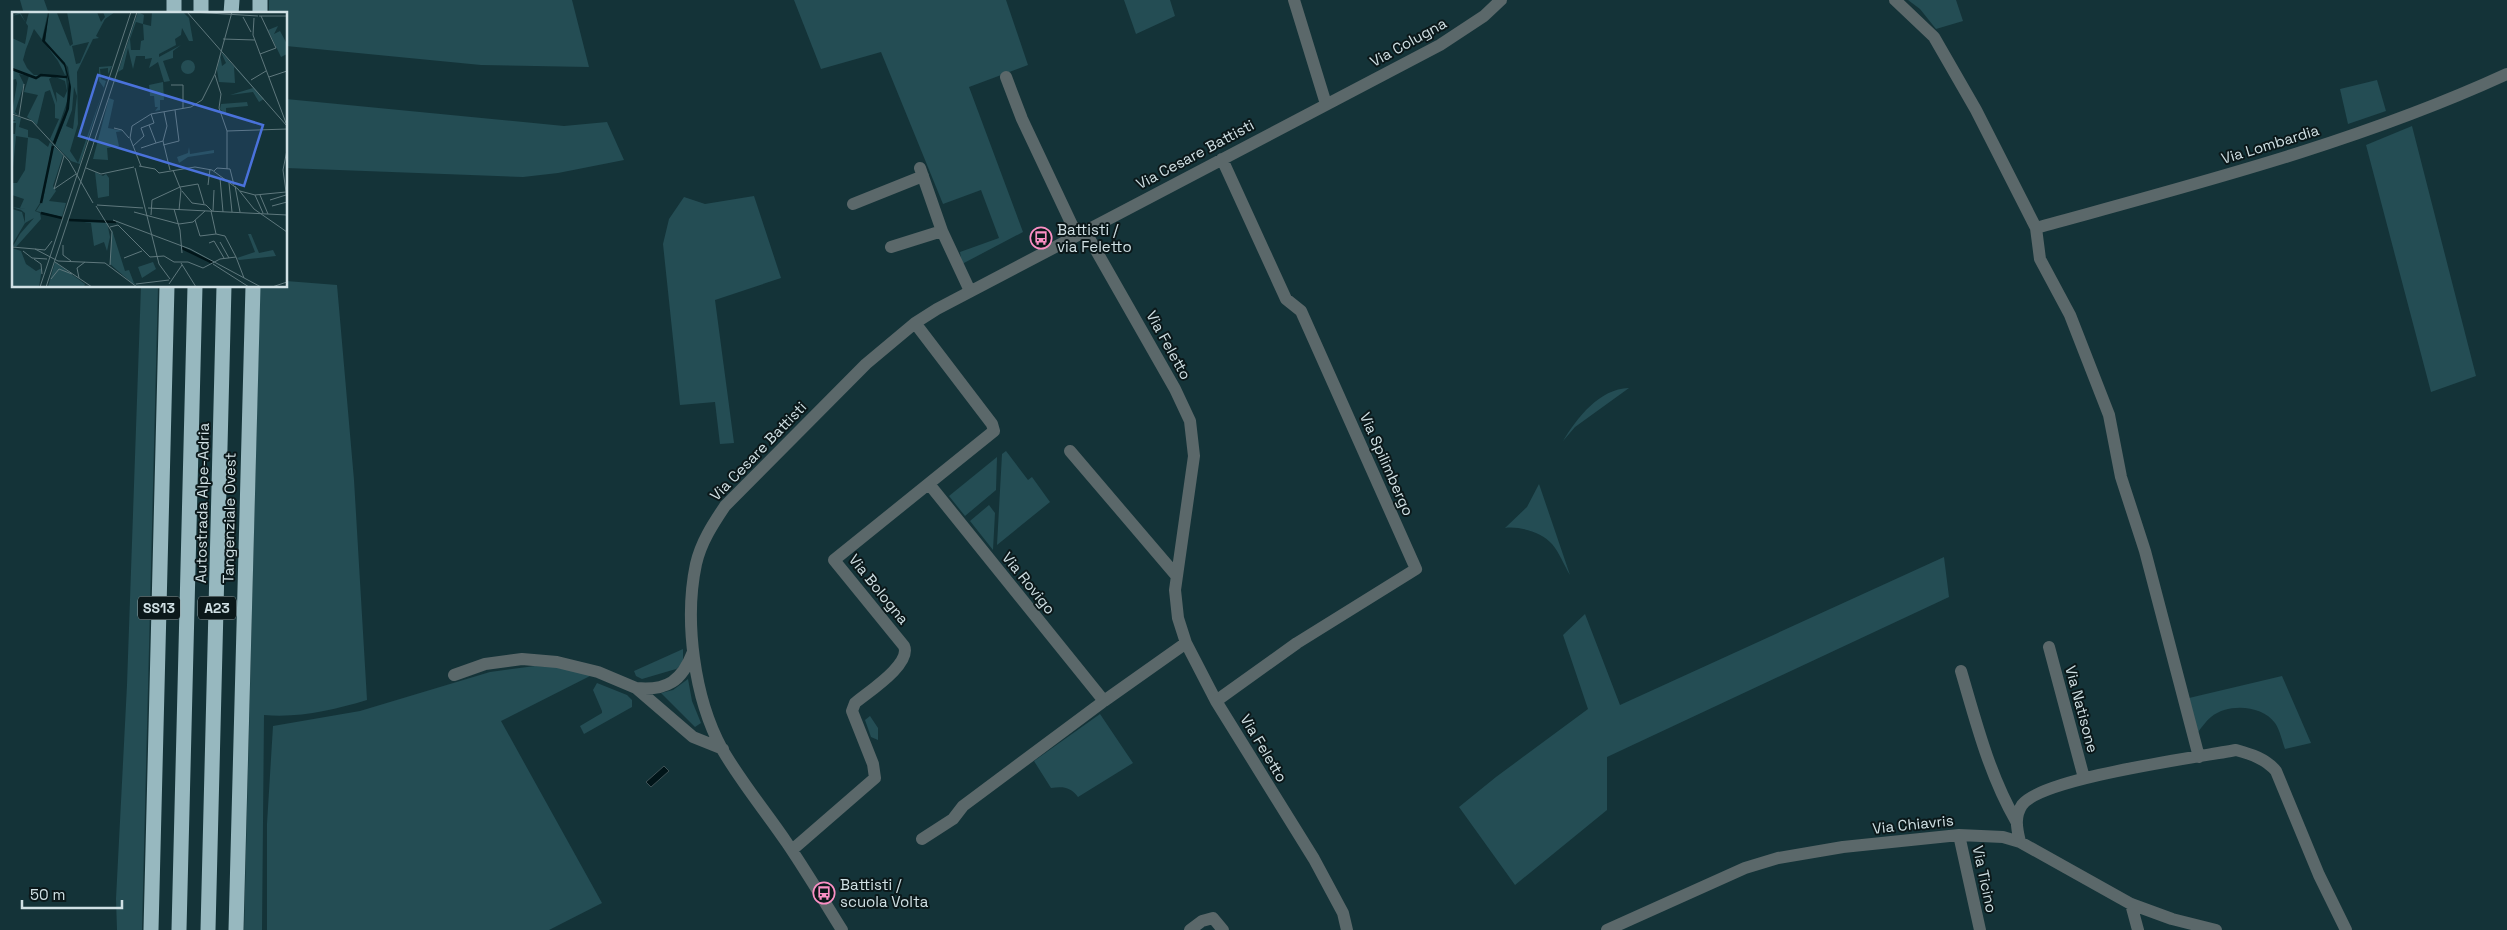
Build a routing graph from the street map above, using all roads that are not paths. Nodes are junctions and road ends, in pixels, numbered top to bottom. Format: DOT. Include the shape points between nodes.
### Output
graph roads {
  1 [pos="1294,0"];
  2 [pos="1501,0"];
  3 [pos="1896,0"];
  4 [pos="2507,74"];
  5 [pos="1006,77"];
  6 [pos="1326,104"];
  7 [pos="1222,159"];
  8 [pos="853,204"];
  9 [pos="2036,228"];
  10 [pos="942,231"];
  11 [pos="1083,232"];
  12 [pos="891,247"];
  13 [pos="167,288"];
  14 [pos="195,288"];
  15 [pos="224,288"];
  16 [pos="253,288"];
  17 [pos="970,291"];
  18 [pos="915,323"];
  19 [pos="1070,450"];
  20 [pos="928,484"];
  21 [pos="1175,574"];
  22 [pos="1186,643"];
  23 [pos="2049,647"];
  24 [pos="694,650"];
  25 [pos="1961,671"];
  26 [pos="454,675"];
  27 [pos="636,688"];
  28 [pos="1104,701"];
  29 [pos="1216,701"];
  30 [pos="722,749"];
  31 [pos="2199,757"];
  32 [pos="2084,778"];
  33 [pos="2016,820"];
  34 [pos="1959,835"];
  35 [pos="922,839"];
  36 [pos="2020,842"];
  37 [pos="792,850"];
  38 [pos="2130,904"];
  39 [pos="151,930"];
  40 [pos="179,930"];
  41 [pos="208,930"];
  42 [pos="236,930"];
  43 [pos="842,930"];
  44 [pos="1190,930"];
  45 [pos="1223,930"];
  46 [pos="1347,930"];
  47 [pos="1607,930"];
  48 [pos="1980,930"];
  49 [pos="2138,930"];
  50 [pos="2216,930"];
  51 [pos="2346,930"];
  1 -- 6 [label="street"];
  2 -- 6 [label="street, Via Colugna" via="1484,16 1440,45"];
  3 -- 9 [label="street" via="1934,37 1976,110"];
  4 -- 9 [label="street, Via Lombardia" via="2445,103 2337,141 2201,183"];
  5 -- 11 [label="street" via="1072,225"];
  6 -- 7 [label="street, Via Cesare Battisti"];
  7 -- 11 [label="street, Via Cesare Battisti"];
  7 -- 29 [label="street, Via Spilimbergo" via="1286,300 1301,310 1416,569 1297,643"];
  8 -- 10 [label="street" via="921,172"];
  9 -- 31 [label="street" via="2040,259 2070,315 2109,415 2121,477"];
  10 -- 12 [label="street"];
  10 -- 17 [label="street"];
  11 -- 17 [label="street, Via Cesare Battisti"];
  11 -- 21 [label="street, Via Feletto" via="1175,389 1190,421 1194,456"];
  13 -- 39 [label="highway, SS13"];
  14 -- 40 [label="highway, Autostrada Alpe-Adria / A23"];
  15 -- 41 [label="highway, Autostrada Alpe-Adria / A23"];
  16 -- 42 [label="highway, Tangenziale Ovest"];
  17 -- 18 [label="street, Via Cesare Battisti"];
  18 -- 20 [label="street, Via Bologna" via="992,424 994,431"];
  18 -- 24 [label="street, Via Cesare Battisti" via="866,364 724,506 709,530 696,562 691,598"];
  19 -- 21 [label="street"];
  20 -- 28 [label="street, Via Rovigo"];
  20 -- 37 [label="street, Via Bologna" via="834,560 904,646 906,654 900,666 855,703 852,711 873,764 875,778"];
  21 -- 22 [label="street, Via Feletto" via="1178,618"];
  22 -- 28 [label="street"];
  22 -- 29 [label="street, Via Feletto"];
  23 -- 32 [label="street, Via Natisone"];
  24 -- 27 [label="street" via="680,677 653,690"];
  24 -- 30 [label="street, Via Cesare Battisti" via="699,687"];
  25 -- 33 [label="street" via="1987,759"];
  26 -- 27 [label="street" via="485,664 535,660 598,672"];
  27 -- 30 [label="street" via="693,737"];
  28 -- 35 [label="street" via="963,806 953,819"];
  29 -- 46 [label="street, Via Feletto" via="1314,859 1343,913"];
  30 -- 37 [label="street, Via Cesare Battisti"];
  31 -- 32 [label="street"];
  31 -- 51 [label="street" via="2236,750 2257,758 2276,771 2319,875"];
  32 -- 33 [label="street" via="2055,787 2022,804"];
  33 -- 36 [label="street"];
  34 -- 36 [label="street, Via Chiavris" via="2003,837"];
  34 -- 47 [label="street, Via Chiavris" via="1843,847 1778,858 1744,868"];
  34 -- 48 [label="street, Via Ticino"];
  36 -- 38 [label="street, Via Chiavris"];
  37 -- 43 [label="street, Via Cesare Battisti"];
  38 -- 49 [label="street"];
  38 -- 50 [label="street, Via Chiavris"];
  44 -- 45 [label="street" via="1213,918"];
}
